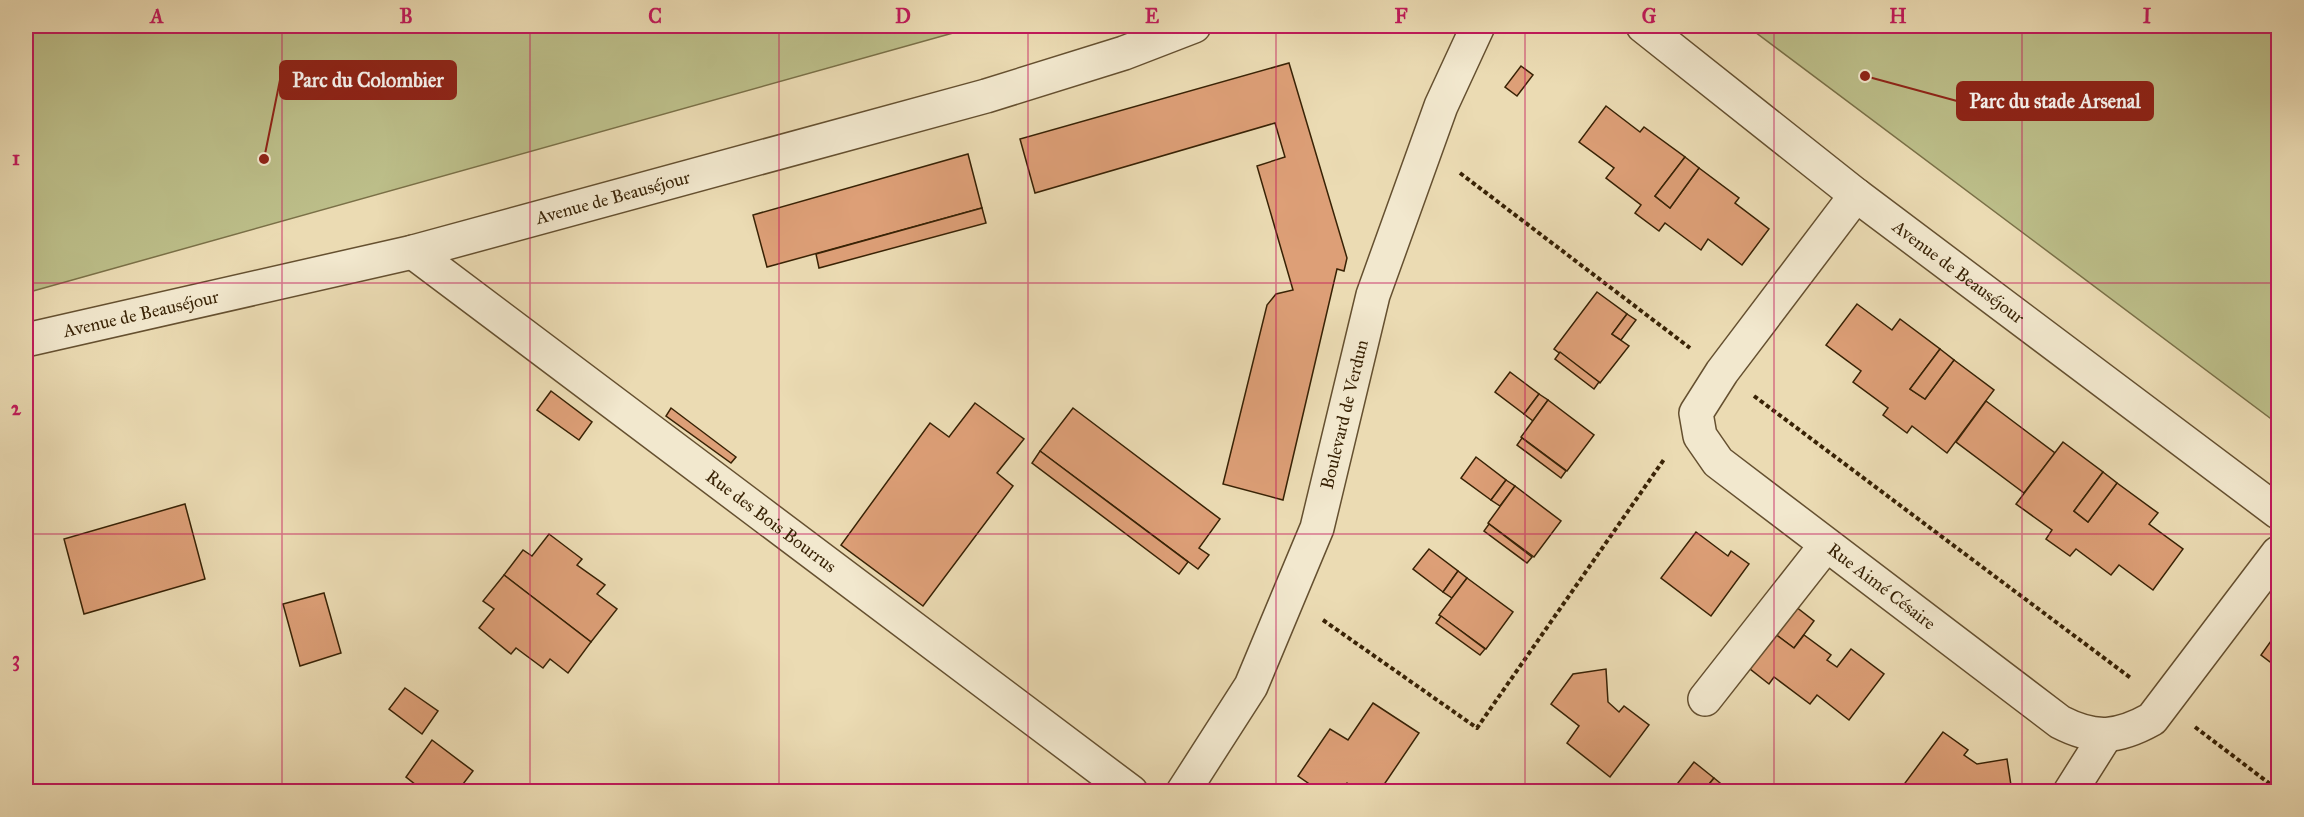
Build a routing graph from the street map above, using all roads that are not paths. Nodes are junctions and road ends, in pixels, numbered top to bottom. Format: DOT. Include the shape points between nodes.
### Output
graph roads {
  1 [pos="1194,26"];
  2 [pos="1478,26"];
  3 [pos="1643,26"];
  4 [pos="1856,195"];
  5 [pos="413,252"];
  6 [pos="26,340"];
  7 [pos="2278,512"];
  8 [pos="1826,545"];
  9 [pos="2278,553"];
  10 [pos="1705,699"];
  11 [pos="2106,735"];
  12 [pos="1131,792"];
  13 [pos="1183,792"];
  14 [pos="2070,792"];
  1 -- 5 [label="street, Avenue de Beauséjour" via="1124,53 986,96"];
  2 -- 13 [label="street, Boulevard de Verdun" via="1441,106 1373,294 1317,528 1251,686"];
  3 -- 4 [label="street, Avenue de Beauséjour"];
  4 -- 7 [label="street, Avenue de Beauséjour"];
  4 -- 8 [label="street, Rue Aimé Césaire" via="1722,372 1696,413 1700,436 1718,462"];
  5 -- 6 [label="street, Avenue de Beauséjour"];
  5 -- 12 [label="street, Rue des Bois Bourrus"];
  8 -- 10 [label="street"];
  8 -- 11 [label="street, Rue Aimé Césaire" via="2060,722 2080,732"];
  9 -- 11 [label="street, Rue Aimé Césaire" via="2152,719 2130,732"];
  11 -- 14 [label="street"];
}
